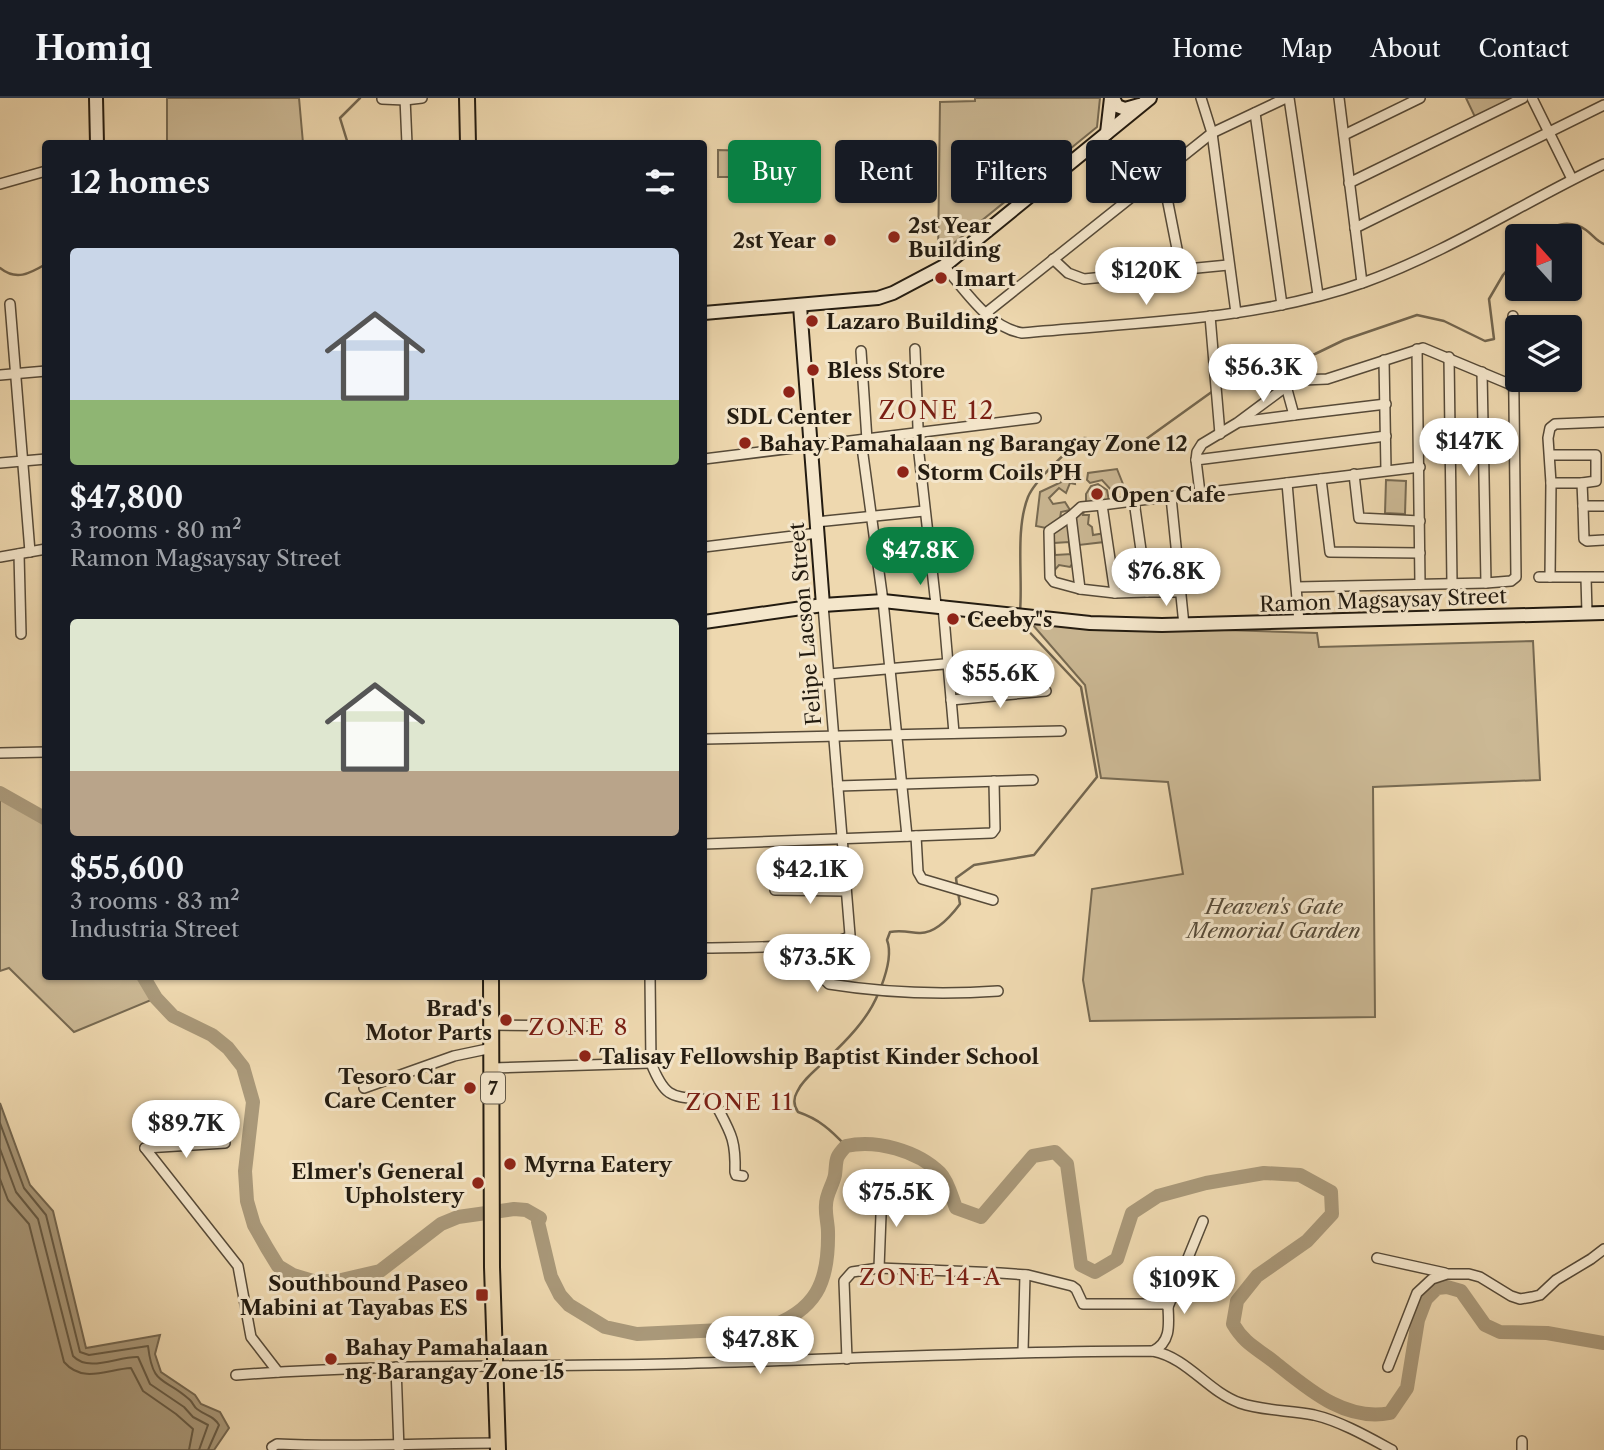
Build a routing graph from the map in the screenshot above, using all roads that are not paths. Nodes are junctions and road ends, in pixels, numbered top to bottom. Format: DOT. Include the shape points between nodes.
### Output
graph roads {
  1 [pos="96,98"];
  2 [pos="422,98"];
  3 [pos="467,98"];
  4 [pos="1112,98"];
  5 [pos="1201,98"];
  6 [pos="1288,98"];
  7 [pos="1339,98"];
  8 [pos="1420,98"];
  9 [pos="1523,98"];
  10 [pos="1532,98"];
  11 [pos="382,99"];
  12 [pos="405,99"];
  13 [pos="1146,101"];
  14 [pos="1604,105"];
  15 [pos="1255,113"];
  16 [pos="1107,133"];
  17 [pos="1212,133"];
  18 [pos="1549,133"];
  19 [pos="1344,135"];
  20 [pos="97,140"];
  21 [pos="407,140"];
  22 [pos="468,140"];
  23 [pos="1186,153"];
  24 [pos="1604,164"];
  25 [pos="42,172"];
  26 [pos="1572,179"];
  27 [pos="1349,183"];
  28 [pos="0,184"];
  29 [pos="1123,203"];
  30 [pos="1168,203"];
  31 [pos="1355,228"];
  32 [pos="1054,259"];
  33 [pos="1228,265"];
  34 [pos="944,266"];
  35 [pos="1181,269"];
  36 [pos="1362,283"];
  37 [pos="1318,295"];
  38 [pos="10,304"];
  39 [pos="1282,305"];
  40 [pos="800,306"];
  41 [pos="707,313"];
  42 [pos="986,313"];
  43 [pos="1237,313"];
  44 [pos="1210,316"];
  45 [pos="915,349"];
  46 [pos="1417,349"];
  47 [pos="861,351"];
  48 [pos="1449,357"];
  49 [pos="1384,360"];
  50 [pos="42,371"];
  51 [pos="1482,372"];
  52 [pos="16,374"];
  53 [pos="0,375"];
  54 [pos="1505,382"];
  55 [pos="1286,386"];
  56 [pos="1514,392"];
  57 [pos="1386,404"];
  58 [pos="1294,415"];
  59 [pos="1036,418"];
  60 [pos="1604,422"];
  61 [pos="1237,423"];
  62 [pos="918,432"];
  63 [pos="1220,434"];
  64 [pos="1385,436"];
  65 [pos="864,440"];
  66 [pos="810,446"];
  67 [pos="1550,455"];
  68 [pos="42,459"];
  69 [pos="707,459"];
  70 [pos="1196,460"];
  71 [pos="23,461"];
  72 [pos="0,463"];
  73 [pos="1420,467"];
  74 [pos="1386,470"];
  75 [pos="1354,474"];
  76 [pos="1321,479"];
  77 [pos="1582,482"];
  78 [pos="1287,483"];
  79 [pos="1550,483"];
  80 [pos="1200,493"];
  81 [pos="1171,497"];
  82 [pos="1134,501"];
  83 [pos="1102,505"];
  84 [pos="1583,506"];
  85 [pos="1604,506"];
  86 [pos="924,511"];
  87 [pos="1071,516"];
  88 [pos="870,517"];
  89 [pos="1420,521"];
  90 [pos="817,527"];
  91 [pos="1604,540"];
  92 [pos="707,546"];
  93 [pos="42,550"];
  94 [pos="30,552"];
  95 [pos="1420,552"];
  96 [pos="19,554"];
  97 [pos="0,556"];
  98 [pos="1539,577"];
  99 [pos="1550,577"];
  100 [pos="1604,577"];
  101 [pos="1586,578"];
  102 [pos="1452,583"];
  103 [pos="1486,583"];
  104 [pos="1420,584"];
  105 [pos="1297,587"];
  106 [pos="1080,589"];
  107 [pos="1147,592"];
  108 [pos="1180,592"];
  109 [pos="1115,593"];
  110 [pos="883,601"];
  111 [pos="823,605"];
  112 [pos="939,606"];
  113 [pos="1587,613"];
  114 [pos="1604,613"];
  115 [pos="707,622"];
  116 [pos="1299,622"];
  117 [pos="1184,625"];
  118 [pos="21,634"];
  119 [pos="1025,657"];
  120 [pos="948,664"];
  121 [pos="890,668"];
  122 [pos="829,674"];
  123 [pos="1046,691"];
  124 [pos="951,700"];
  125 [pos="1061,731"];
  126 [pos="954,733"];
  127 [pos="897,735"];
  128 [pos="834,736"];
  129 [pos="707,739"];
  130 [pos="42,752"];
  131 [pos="0,753"];
  132 [pos="1033,779"];
  133 [pos="994,781"];
  134 [pos="902,785"];
  135 [pos="838,786"];
  136 [pos="912,836"];
  137 [pos="842,839"];
  138 [pos="707,844"];
  139 [pos="775,890"];
  140 [pos="846,891"];
  141 [pos="993,900"];
  142 [pos="825,944"];
  143 [pos="707,948"];
  144 [pos="491,980"];
  145 [pos="650,980"];
  146 [pos="998,990"];
  147 [pos="492,1025"];
  148 [pos="586,1027"];
  149 [pos="492,1048"];
  150 [pos="651,1063"];
  151 [pos="492,1068"];
  152 [pos="364,1088"];
  153 [pos="225,1143"];
  154 [pos="743,1176"];
  155 [pos="882,1188"];
  156 [pos="1203,1221"];
  157 [pos="1604,1249"];
  158 [pos="1377,1258"];
  159 [pos="879,1269"];
  160 [pos="1447,1274"];
  161 [pos="1025,1275"];
  162 [pos="1168,1307"];
  163 [pos="1023,1351"];
  164 [pos="1153,1351"];
  165 [pos="847,1359"];
  166 [pos="397,1367"];
  167 [pos="495,1367"];
  168 [pos="1388,1367"];
  169 [pos="278,1371"];
  170 [pos="236,1375"];
  171 [pos="272,1447"];
  172 [pos="399,1447"];
  173 [pos="498,1447"];
  174 [pos="1392,1450"];
  1 -- 20 [label="street"];
  2 -- 12 [label="street"];
  3 -- 22 [label="main road"];
  4 -- 13 [label="street" via="1125,109"];
  4 -- 16 [label="street"];
  5 -- 17 [label="street"];
  6 -- 15 [label="street"];
  6 -- 37 [label="street"];
  7 -- 19 [label="street"];
  8 -- 19 [label="street"];
  9 -- 27 [label="street"];
  10 -- 18 [label="street"];
  11 -- 12 [label="street"];
  12 -- 21 [label="street"];
  13 -- 16 [label="street"];
  14 -- 18 [label="street"];
  15 -- 17 [label="street"];
  15 -- 39 [label="street"];
  16 -- 34 [label="street"];
  17 -- 23 [label="street"];
  17 -- 33 [label="street"];
  18 -- 26 [label="street"];
  18 -- 31 [label="street"];
  19 -- 27 [label="street"];
  24 -- 26 [label="street"];
  25 -- 28 [label="street"];
  26 -- 36 [label="street" via="1409,265"];
  27 -- 31 [label="street"];
  29 -- 32 [label="street"];
  30 -- 35 [label="street"];
  31 -- 36 [label="street"];
  32 -- 35 [label="street" via="1068,273 1084,279"];
  32 -- 42 [label="street"];
  33 -- 35 [label="street"];
  33 -- 43 [label="street"];
  34 -- 40 [label="street" via="886,296"];
  34 -- 42 [label="street"];
  36 -- 37 [label="street"];
  37 -- 39 [label="street"];
  38 -- 52 [label="street"];
  39 -- 43 [label="street"];
  40 -- 41 [label="street"];
  40 -- 66 [label="street, Felipe Lacson Street"];
  42 -- 44 [label="street" via="1002,327 1022,333"];
  43 -- 44 [label="street"];
  44 -- 63 [label="street"];
  45 -- 62 [label="street"];
  46 -- 48 [label="street"];
  46 -- 49 [label="street"];
  46 -- 73 [label="street"];
  47 -- 65 [label="street"];
  48 -- 51 [label="street"];
  48 -- 102 [label="street"];
  49 -- 55 [label="street" via="1327,379"];
  49 -- 57 [label="street"];
  50 -- 52 [label="street"];
  51 -- 54 [label="street"];
  51 -- 103 [label="street"];
  52 -- 53 [label="street"];
  52 -- 71 [label="street"];
  55 -- 58 [label="street"];
  55 -- 61 [label="street"];
  56 -- 103 [label="street" via="1516,577"];
  57 -- 58 [label="street"];
  57 -- 64 [label="street"];
  58 -- 61 [label="street"];
  59 -- 62 [label="street"];
  60 -- 67 [label="street" via="1555,424 1548,433"];
  61 -- 63 [label="street"];
  62 -- 65 [label="street"];
  62 -- 86 [label="street"];
  63 -- 70 [label="street" via="1199,448"];
  64 -- 70 [label="street"];
  64 -- 74 [label="street"];
  65 -- 66 [label="street"];
  65 -- 88 [label="street"];
  66 -- 69 [label="street"];
  66 -- 90 [label="street, Felipe Lacson Street"];
  67 -- 77 [label="street" via="1596,455 1596,481"];
  67 -- 79 [label="street"];
  68 -- 71 [label="street"];
  70 -- 80 [label="street"];
  71 -- 72 [label="street"];
  71 -- 94 [label="street"];
  73 -- 74 [label="street"];
  73 -- 89 [label="street"];
  74 -- 75 [label="street"];
  75 -- 76 [label="street"];
  75 -- 89 [label="street" via="1359,518"];
  76 -- 78 [label="street"];
  76 -- 95 [label="street" via="1330,551"];
  77 -- 79 [label="street"];
  77 -- 84 [label="street"];
  78 -- 80 [label="street"];
  78 -- 105 [label="street"];
  79 -- 99 [label="street"];
  80 -- 81 [label="street"];
  81 -- 82 [label="street"];
  81 -- 108 [label="street"];
  82 -- 83 [label="street"];
  82 -- 107 [label="street"];
  83 -- 87 [label="street" via="1081,507"];
  83 -- 109 [label="street"];
  84 -- 85 [label="street"];
  84 -- 91 [label="street" via="1584,538"];
  86 -- 88 [label="street"];
  86 -- 112 [label="street"];
  87 -- 106 [label="street"];
  87 -- 106 [label="street" via="1049,531 1051,577"];
  88 -- 90 [label="street"];
  88 -- 110 [label="street"];
  89 -- 95 [label="street"];
  90 -- 92 [label="street"];
  90 -- 111 [label="street, Felipe Lacson Street"];
  93 -- 94 [label="street"];
  94 -- 96 [label="street"];
  95 -- 104 [label="street"];
  96 -- 97 [label="street"];
  96 -- 118 [label="street"];
  98 -- 99 [label="street"];
  99 -- 101 [label="street"];
  100 -- 101 [label="street"];
  101 -- 113 [label="street"];
  102 -- 103 [label="street"];
  102 -- 104 [label="street"];
  104 -- 105 [label="street"];
  105 -- 116 [label="street"];
  106 -- 109 [label="street"];
  107 -- 108 [label="street"];
  107 -- 109 [label="street"];
  108 -- 117 [label="street"];
  110 -- 111 [label="street, Ramon Magsaysay Street"];
  110 -- 112 [label="street, Ramon Magsaysay Street"];
  110 -- 121 [label="street"];
  111 -- 115 [label="street, Ramon Magsaysay Street"];
  111 -- 122 [label="street, Felipe Lacson Street"];
  112 -- 117 [label="street, Ramon Magsaysay Street" via="1090,623"];
  112 -- 120 [label="street"];
  113 -- 114 [label="street, Ramon Magsaysay Street"];
  113 -- 116 [label="street, Ramon Magsaysay Street"];
  116 -- 117 [label="street, Ramon Magsaysay Street"];
  119 -- 120 [label="street"];
  120 -- 121 [label="street"];
  120 -- 124 [label="street"];
  121 -- 122 [label="street"];
  121 -- 127 [label="street"];
  122 -- 128 [label="street, Felipe Lacson Street"];
  123 -- 124 [label="street"];
  124 -- 126 [label="street"];
  125 -- 126 [label="street"];
  126 -- 127 [label="street"];
  127 -- 128 [label="street"];
  127 -- 134 [label="street"];
  128 -- 129 [label="street"];
  128 -- 135 [label="street, Felipe Lacson Street"];
  130 -- 131 [label="street"];
  132 -- 133 [label="street"];
  133 -- 134 [label="street"];
  133 -- 136 [label="street" via="994,832"];
  134 -- 135 [label="street"];
  134 -- 136 [label="street"];
  135 -- 137 [label="street, Felipe Lacson Street"];
  136 -- 137 [label="street"];
  136 -- 141 [label="street" via="919,877"];
  137 -- 138 [label="street"];
  137 -- 140 [label="street, Felipe Lacson Street"];
  139 -- 140 [label="street"];
  140 -- 142 [label="street, Felipe Lacson Street" via="848,938"];
  142 -- 143 [label="street"];
  142 -- 146 [label="street" via="827,983 883,991 957,994"];
  144 -- 147 [label="main road, 7"];
  145 -- 150 [label="street"];
  147 -- 148 [label="street"];
  147 -- 149 [label="main road, 7"];
  149 -- 151 [label="main road, 7"];
  149 -- 152 [label="street" via="454,1056"];
  150 -- 151 [label="street"];
  150 -- 154 [label="street" via="660,1084 672,1096 715,1102 733,1137 736,1175"];
  151 -- 167 [label="main road, 7"];
  153 -- 169 [label="street" via="145,1149 237,1266 251,1337"];
  155 -- 159 [label="street"];
  156 -- 162 [label="street"];
  157 -- 160 [label="street" via="1532,1297 1511,1296 1480,1277"];
  158 -- 160 [label="street"];
  159 -- 161 [label="street"];
  159 -- 165 [label="street" via="852,1272 844,1281"];
  160 -- 168 [label="street" via="1432,1279 1417,1293"];
  161 -- 162 [label="street" via="1072,1286 1083,1304 1157,1302"];
  161 -- 163 [label="street"];
  162 -- 164 [label="street" via="1168,1334"];
  163 -- 164 [label="street"];
  163 -- 165 [label="street"];
  164 -- 174 [label="street" via="1181,1362 1205,1384 1239,1403 1324,1418"];
  165 -- 167 [label="street"];
  166 -- 167 [label="street"];
  166 -- 169 [label="street"];
  166 -- 172 [label="street"];
  167 -- 173 [label="main road, 7"];
  169 -- 170 [label="street"];
  171 -- 172 [label="street"];
  172 -- 173 [label="street"];
}
